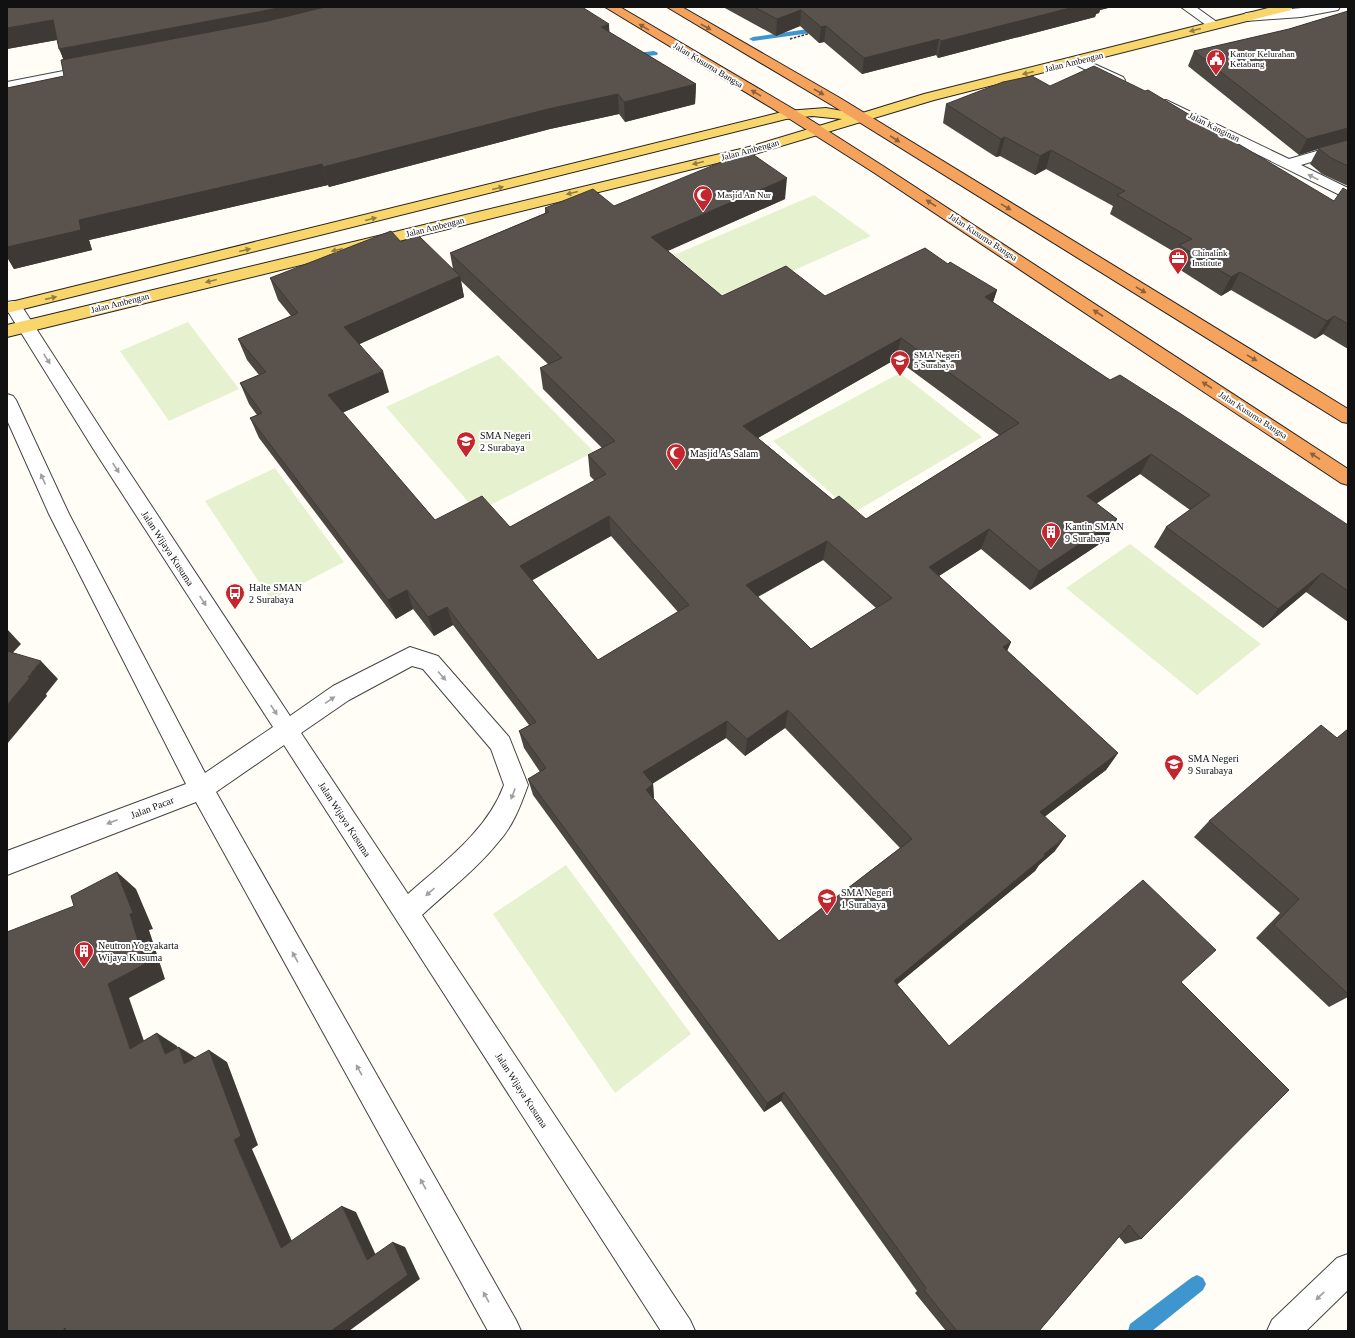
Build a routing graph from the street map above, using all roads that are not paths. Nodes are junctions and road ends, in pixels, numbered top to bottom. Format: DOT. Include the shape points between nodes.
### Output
graph roads {
  1 [pos="611,7"];
  2 [pos="673,7"];
  3 [pos="1188,7"];
  4 [pos="1287,7"];
  5 [pos="1334,7"];
  6 [pos="1255,12"];
  7 [pos="1215,25"];
  8 [pos="1079,61"];
  9 [pos="103,68"];
  10 [pos="1128,85"];
  11 [pos="7,86"];
  12 [pos="1156,99"];
  13 [pos="790,113"];
  14 [pos="863,118"];
  15 [pos="817,131"];
  16 [pos="1348,146"];
  17 [pos="1288,164"];
  18 [pos="1348,194"];
  19 [pos="10,307"];
  20 [pos="16,329"];
  21 [pos="7,400"];
  22 [pos="1348,417"];
  23 [pos="1348,478"];
  24 [pos="286,729"];
  25 [pos="201,789"];
  26 [pos="7,863"];
  27 [pos="407,912"];
  28 [pos="1348,1269"];
  29 [pos="506,1331"];
  30 [pos="679,1331"];
  31 [pos="1283,1331"];
  13 -- 1 [label="highway, Jalan Kusuma Bangsa, one-way"];
  2 -- 14 [label="highway, one-way"];
  3 -- 7 [label="street"];
  4 -- 6 [label="main road, Jalan Ambengan"];
  5 -- 6 [label="street" via="1302,13"];
  6 -- 7 [label="main road, Jalan Ambengan"];
  7 -- 8 [label="main road, Jalan Ambengan, one-way"];
  8 -- 10 [label="street"];
  8 -- 14 [label="main road, Jalan Ambengan, one-way" via="929,97"];
  9 -- 11 [label="street"];
  12 -- 17 [label="street, Jalan Kanginan"];
  13 -- 14 [label="main road, Jalan Ambengan" via="825,111"];
  13 -- 15 [label="highway, Jalan Kusuma Bangsa"];
  19 -- 13 [label="main road, Jalan Ambengan, one-way" via="741,128"];
  14 -- 15 [label="main road, Jalan Ambengan"];
  14 -- 22 [label="highway, one-way"];
  15 -- 20 [label="main road, Jalan Ambengan, one-way" via="738,153"];
  23 -- 15 [label="highway, Jalan Kusuma Bangsa, one-way"];
  16 -- 17 [label="street"];
  18 -- 17 [label="street, Jalan Kanginan, one-way"];
  19 -- 20 [label="street, Jalan Wijaya Kusuma"];
  20 -- 24 [label="street, Jalan Wijaya Kusuma, one-way"];
  25 -- 21 [label="street, one-way" via="59,514"];
  24 -- 25 [label="street, Jalan Pacar"];
  24 -- 27 [label="street, Jalan Wijaya Kusuma"];
  24 -- 27 [label="street, Jalan Pacar, one-way" via="341,693 410,656 430,662 501,744 516,785 508,807 492,832"];
  25 -- 26 [label="street, Jalan Pacar, one-way"];
  29 -- 25 [label="street, one-way"];
  27 -- 30 [label="street, Jalan Wijaya Kusuma"];
  28 -- 31 [label="street, one-way"];
}
